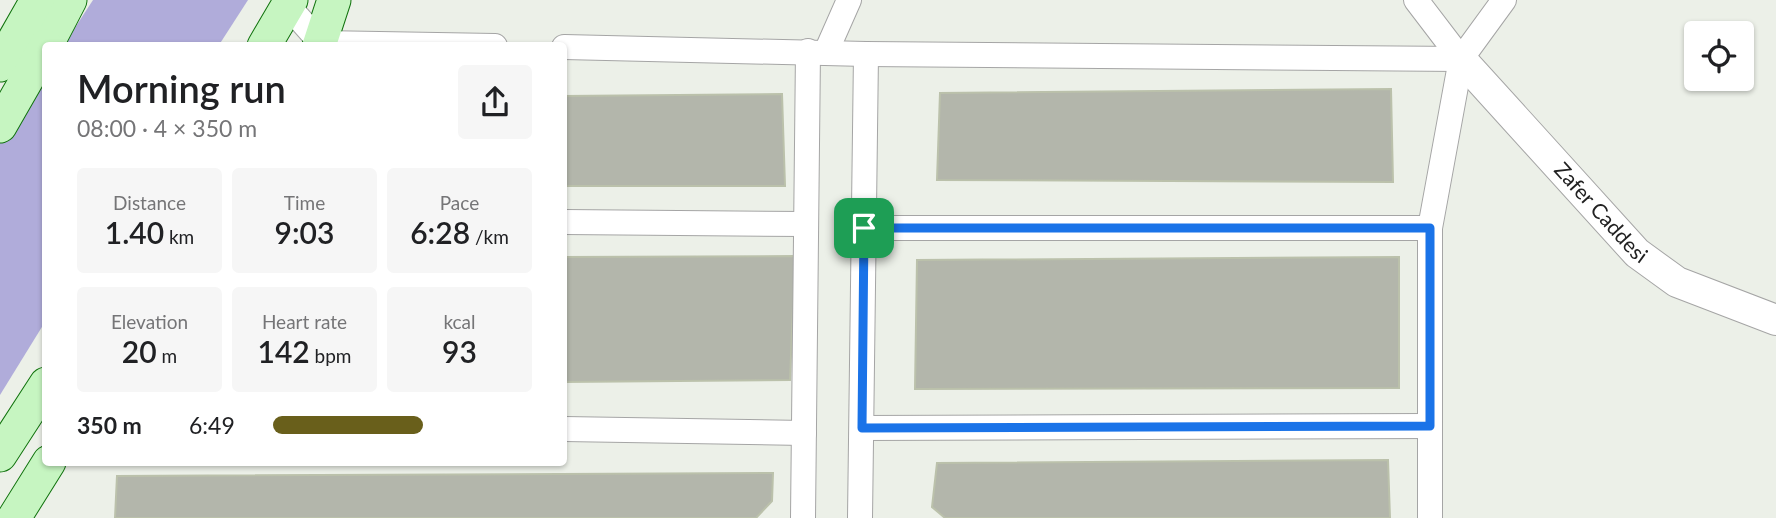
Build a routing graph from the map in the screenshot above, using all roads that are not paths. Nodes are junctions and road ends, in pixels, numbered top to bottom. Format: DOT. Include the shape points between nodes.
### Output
graph roads {
  1 [pos="37,0"];
  2 [pos="70,0"];
  3 [pos="334,0"];
  4 [pos="849,0"];
  5 [pos="1416,0"];
  6 [pos="1504,0"];
  7 [pos="290,3"];
  8 [pos="48,42"];
  9 [pos="266,42"];
  10 [pos="319,42"];
  11 [pos="321,42"];
  12 [pos="567,47"];
  13 [pos="817,51"];
  14 [pos="42,53"];
  15 [pos="866,54"];
  16 [pos="1461,59"];
  17 [pos="0,65"];
  18 [pos="0,126"];
  19 [pos="567,222"];
  20 [pos="806,224"];
  21 [pos="864,228"];
  22 [pos="1430,228"];
  23 [pos="1776,320"];
  24 [pos="42,390"];
  25 [pos="1430,426"];
  26 [pos="862,428"];
  27 [pos="567,429"];
  28 [pos="804,433"];
  29 [pos="0,455"];
  30 [pos="46,466"];
  31 [pos="14,518"];
  32 [pos="803,518"];
  33 [pos="860,518"];
  34 [pos="1430,518"];
  1 -- 17 [label="main road"];
  2 -- 8 [label="main road"];
  3 -- 11 [label="main road"];
  4 -- 13 [label="street"];
  5 -- 16 [label="street"];
  6 -- 16 [label="street"];
  7 -- 9 [label="main road"];
  7 -- 10 [label="street"];
  12 -- 13 [label="street"];
  13 -- 15 [label="street"];
  13 -- 20 [label="street"];
  14 -- 18 [label="main road"];
  15 -- 16 [label="street"];
  15 -- 21 [label="street"];
  16 -- 22 [label="street"];
  16 -- 23 [label="street, Zafer Caddesi" via="1636,253 1677,282"];
  19 -- 20 [label="street"];
  20 -- 28 [label="street"];
  21 -- 22 [label="street"];
  21 -- 26 [label="street"];
  22 -- 25 [label="street"];
  24 -- 29 [label="main road"];
  25 -- 26 [label="street"];
  25 -- 34 [label="street"];
  26 -- 33 [label="street"];
  27 -- 28 [label="street"];
  28 -- 32 [label="street"];
  30 -- 31 [label="main road"];
}
